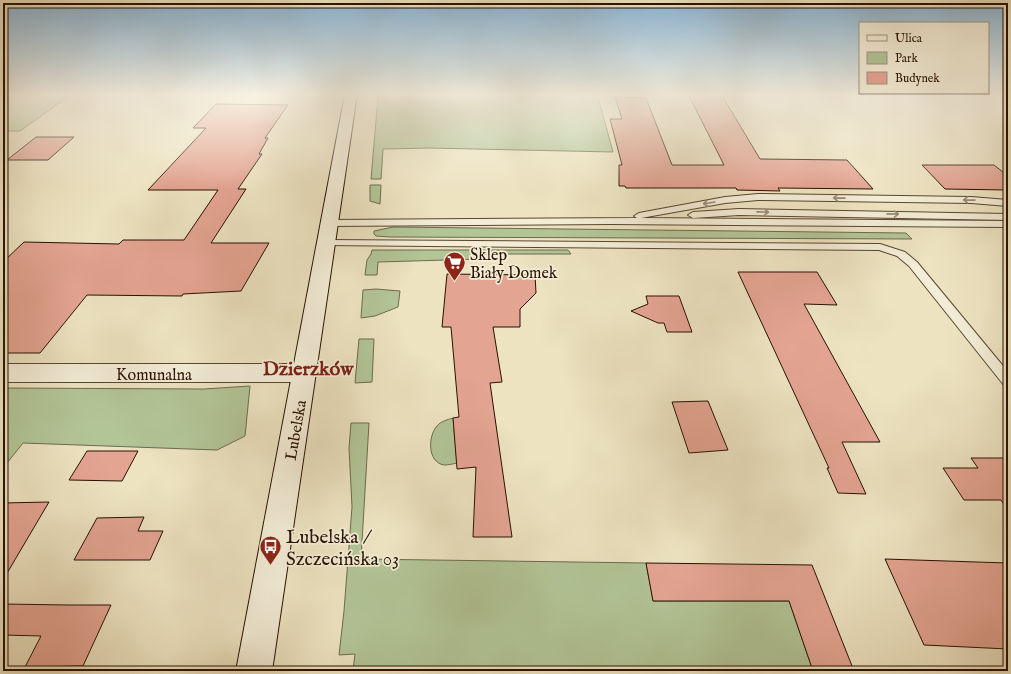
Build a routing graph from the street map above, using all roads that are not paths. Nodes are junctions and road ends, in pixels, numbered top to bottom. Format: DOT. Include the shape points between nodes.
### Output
graph roads {
  1 [pos="346,125"];
  2 [pos="1008,203"];
  3 [pos="1008,217"];
  4 [pos="612,221"];
  5 [pos="1008,224"];
  6 [pos="328,233"];
  7 [pos="3,373"];
  8 [pos="305,373"];
  9 [pos="1008,381"];
  10 [pos="254,671"];
  1 -- 6 [label="main road, Lubelska"];
  2 -- 4 [label="lane, one-way" via="971,200 758,197"];
  4 -- 3 [label="lane, one-way" via="735,212"];
  4 -- 5 [label="lane"];
  4 -- 6 [label="lane"];
  6 -- 8 [label="main road, Lubelska"];
  6 -- 9 [label="lane" via="886,249 901,254 913,264"];
  7 -- 8 [label="main road, Komunalna"];
  8 -- 10 [label="main road, Lubelska"];
}
